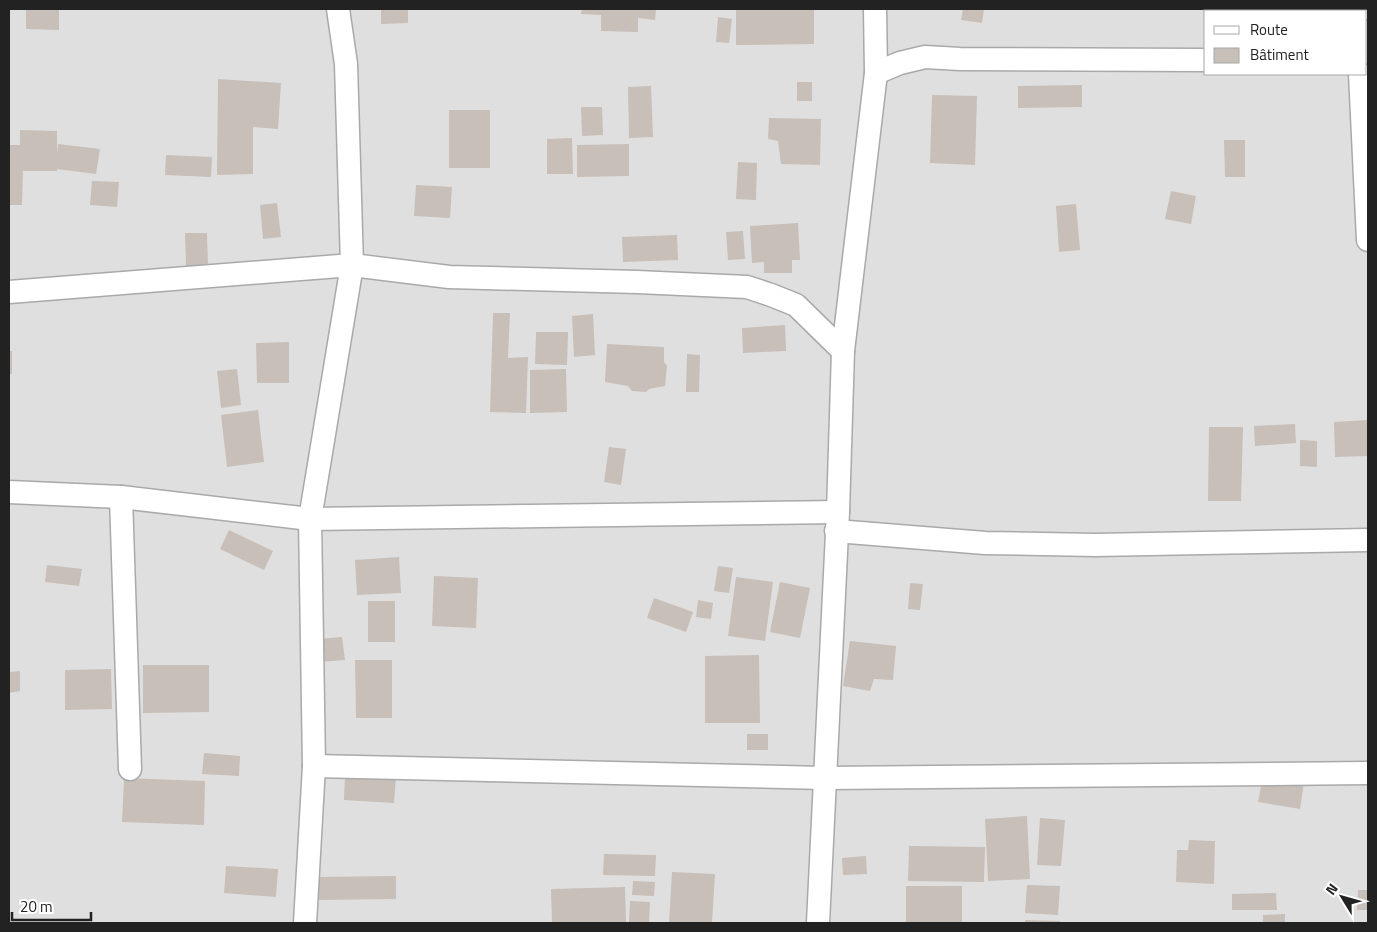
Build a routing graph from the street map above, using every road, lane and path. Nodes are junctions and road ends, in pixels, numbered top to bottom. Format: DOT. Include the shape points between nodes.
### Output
graph roads {
  1 [pos="338,9"];
  2 [pos="875,9"];
  3 [pos="1204,60"];
  4 [pos="876,73"];
  5 [pos="1360,75"];
  6 [pos="1368,240"];
  7 [pos="352,265"];
  8 [pos="9,292"];
  9 [pos="842,351"];
  10 [pos="9,492"];
  11 [pos="121,497"];
  12 [pos="310,520"];
  13 [pos="837,522"];
  14 [pos="1368,540"];
  15 [pos="314,766"];
  16 [pos="130,769"];
  17 [pos="1368,774"];
  18 [pos="825,778"];
  19 [pos="306,923"];
  20 [pos="818,923"];
  1 -- 7 [label="street" via="346,64"];
  2 -- 4 [label="street"];
  3 -- 4 [label="street" via="925,56"];
  4 -- 9 [label="street"];
  5 -- 6 [label="street"];
  7 -- 8 [label="street"];
  7 -- 9 [label="street" via="449,278 747,288 796,305"];
  7 -- 12 [label="street"];
  9 -- 13 [label="street"];
  10 -- 11 [label="street"];
  11 -- 12 [label="street"];
  11 -- 16 [label="street"];
  12 -- 13 [label="street"];
  12 -- 15 [label="street"];
  13 -- 14 [label="street" via="985,543 1095,545"];
  13 -- 18 [label="street"];
  15 -- 18 [label="street"];
  15 -- 19 [label="street"];
  17 -- 18 [label="street"];
  18 -- 20 [label="street"];
}
